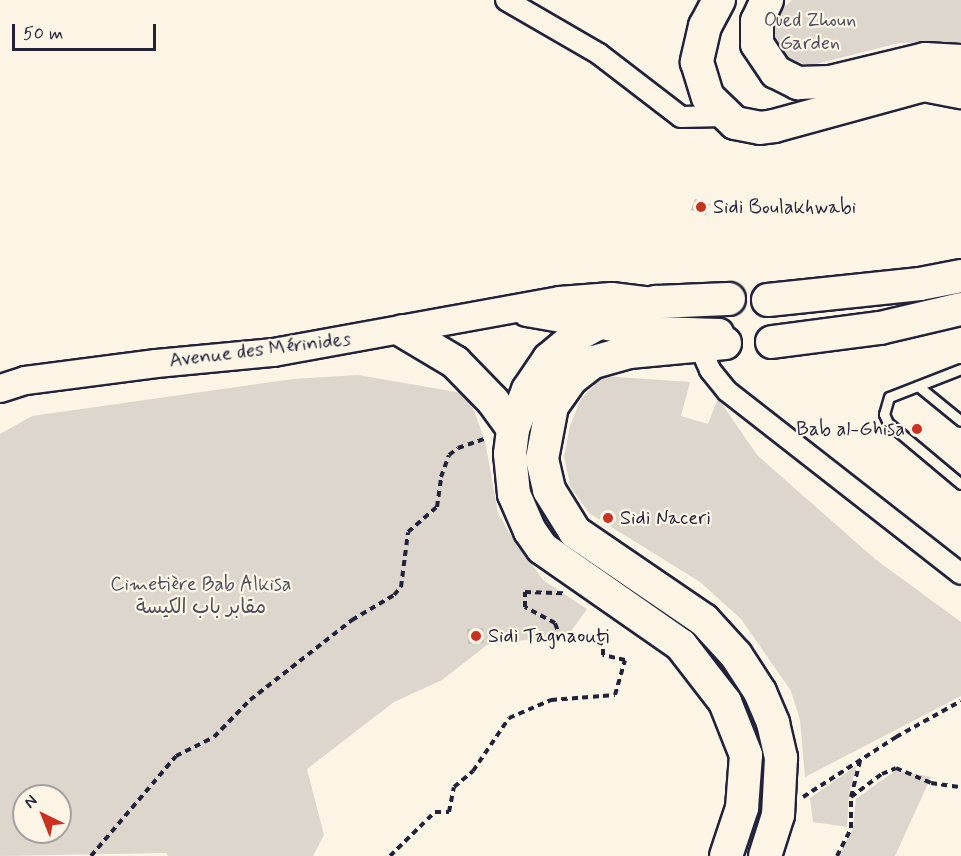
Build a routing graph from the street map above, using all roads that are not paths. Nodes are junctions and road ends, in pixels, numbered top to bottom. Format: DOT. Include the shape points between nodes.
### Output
graph roads {
  1 [pos="506,0"];
  2 [pos="719,0"];
  3 [pos="767,0"];
  4 [pos="961,61"];
  5 [pos="961,92"];
  6 [pos="725,116"];
  7 [pos="961,276"];
  8 [pos="729,299"];
  9 [pos="768,300"];
  10 [pos="656,302"];
  11 [pos="961,309"];
  12 [pos="519,310"];
  13 [pos="592,325"];
  14 [pos="404,331"];
  15 [pos="714,340"];
  16 [pos="772,342"];
  17 [pos="961,369"];
  18 [pos="918,386"];
  19 [pos="0,388"];
  20 [pos="961,421"];
  21 [pos="512,433"];
  22 [pos="961,484"];
  23 [pos="961,574"];
  24 [pos="726,856"];
  25 [pos="765,856"];
  1 -- 6 [label="street" via="599,54 681,117"];
  2 -- 6 [label="main road" via="705,26 697,62 705,91"];
  3 -- 4 [label="main road" via="757,21 757,44 776,72 798,83 830,82 925,58"];
  5 -- 6 [label="main road" via="941,86 912,87 760,128"];
  7 -- 9 [label="main road"];
  8 -- 9 [label="main road" via="746,292"];
  8 -- 10 [label="main road"];
  8 -- 15 [label="main road" via="718,317"];
  9 -- 16 [label="main road" via="779,320"];
  10 -- 12 [label="main road, Avenue des Mérinides" via="588,297"];
  10 -- 13 [label="main road"];
  11 -- 16 [label="main road" via="880,328"];
  12 -- 13 [label="main road"];
  12 -- 14 [label="main road, Avenue des Mérinides"];
  13 -- 15 [label="main road"];
  13 -- 21 [label="main road" via="567,343 538,374 522,402"];
  14 -- 19 [label="main road, Avenue des Mérinides" via="273,352 25,380"];
  14 -- 21 [label="main road" via="454,362 493,401"];
  15 -- 16 [label="main road" via="752,353"];
  15 -- 23 [label="street" via="710,370 727,391"];
  15 -- 25 [label="main road" via="610,355 581,370 558,394 549,413 543,440 544,474 558,508 575,532 704,620 743,664 773,723 781,758 780,806"];
  17 -- 18 [label="lane"];
  18 -- 20 [label="lane"];
  18 -- 22 [label="lane" via="889,397 884,414 888,423"];
  21 -- 24 [label="main road" via="514,494 542,548 681,645 725,702 746,756 742,808"];
}
